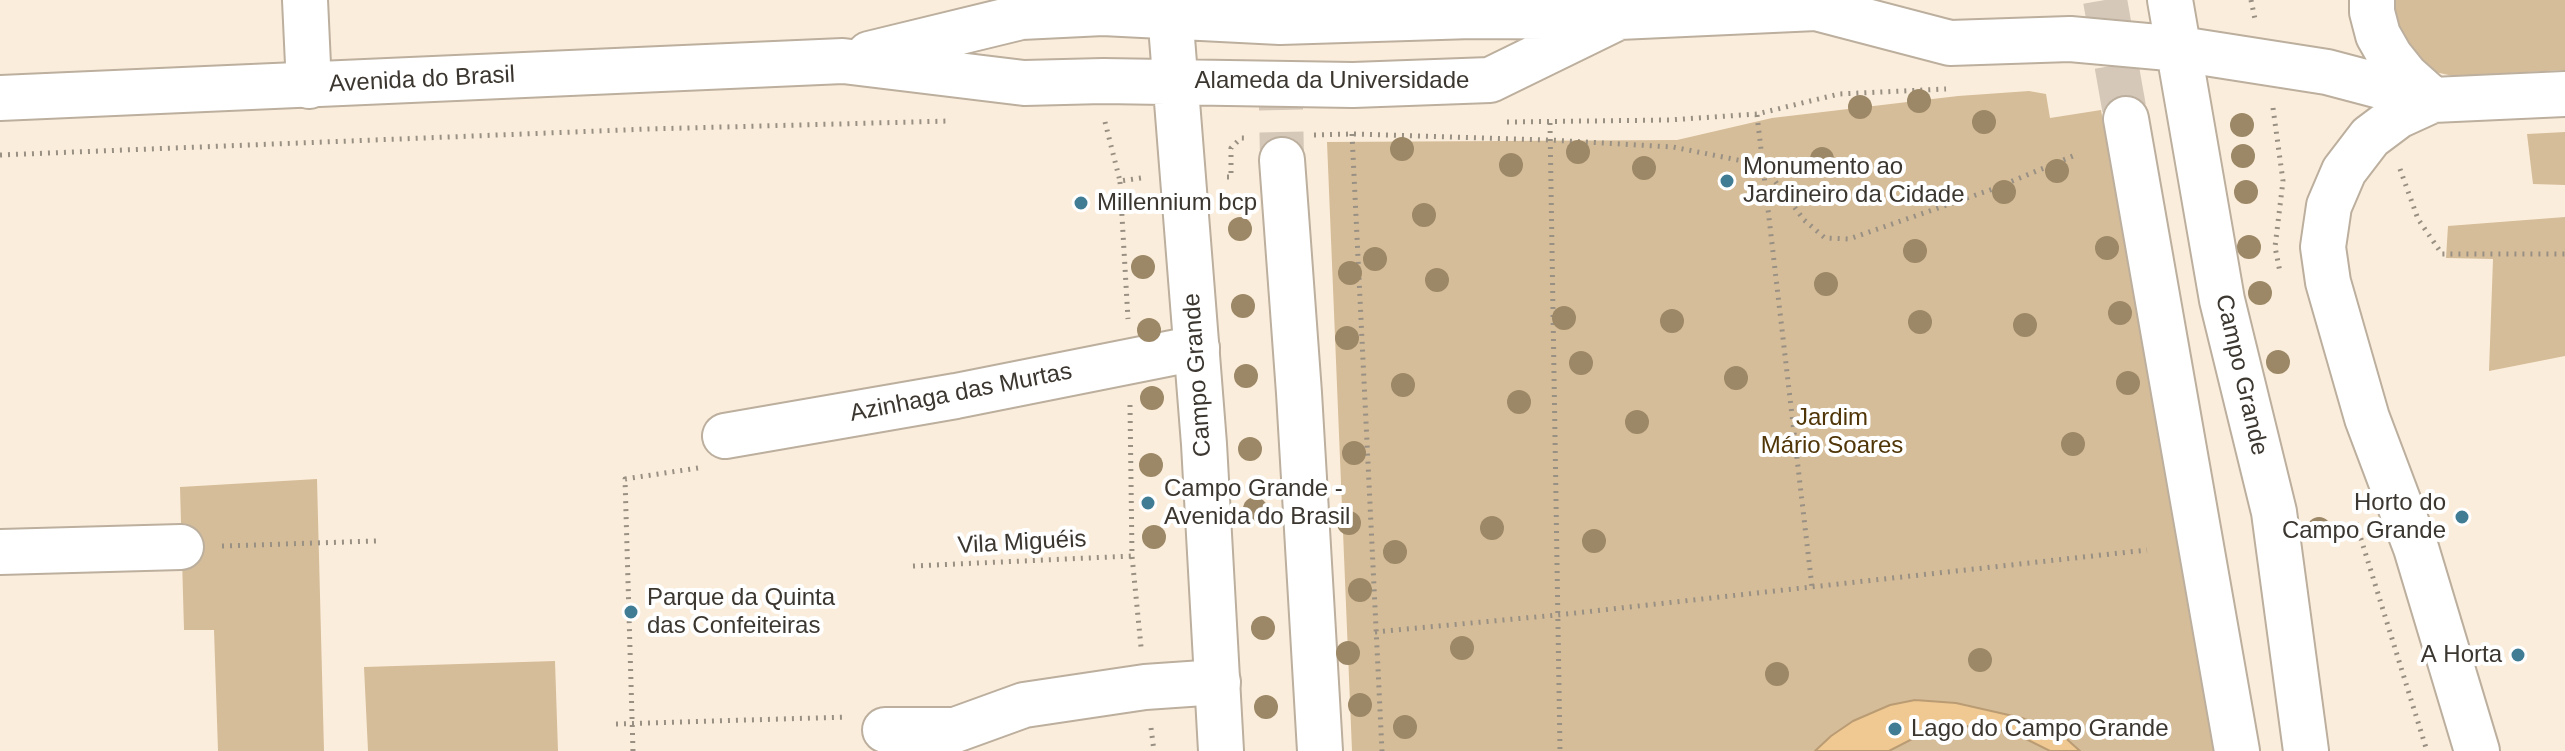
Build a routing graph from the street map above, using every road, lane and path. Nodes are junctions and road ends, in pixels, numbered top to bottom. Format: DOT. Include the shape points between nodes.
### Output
graph roads {
  1 [pos="305,0"];
  2 [pos="2170,0"];
  3 [pos="2372,0"];
  4 [pos="1832,4"];
  5 [pos="1170,8"];
  6 [pos="1619,17"];
  7 [pos="2180,49"];
  8 [pos="843,61"];
  9 [pos="1175,82"];
  10 [pos="309,86"];
  11 [pos="1947,89"];
  12 [pos="2565,94"];
  13 [pos="0,98"];
  14 [pos="2433,100"];
  15 [pos="2272,103"];
  16 [pos="2283,106"];
  17 [pos="1757,114"];
  18 [pos="2126,119"];
  19 [pos="950,121"];
  20 [pos="1504,121"];
  21 [pos="1550,123"];
  22 [pos="1352,134"];
  23 [pos="2370,137"];
  24 [pos="1550,140"];
  25 [pos="1296,148"];
  26 [pos="0,155"];
  27 [pos="2073,156"];
  28 [pos="1763,165"];
  29 [pos="1120,181"];
  30 [pos="2565,254"];
  31 [pos="1197,348"];
  32 [pos="1131,360"];
  33 [pos="719,451"];
  34 [pos="377,541"];
  35 [pos="181,547"];
  36 [pos="2147,550"];
  37 [pos="0,552"];
  38 [pos="1132,556"];
  39 [pos="913,566"];
  40 [pos="1812,587"];
  41 [pos="1557,615"];
  42 [pos="1375,632"];
  43 [pos="1218,682"];
  44 [pos="1145,687"];
  45 [pos="869,723"];
  46 [pos="616,724"];
  47 [pos="633,724"];
  48 [pos="633,751"];
  49 [pos="1154,751"];
  50 [pos="1221,751"];
  51 [pos="1320,751"];
  52 [pos="1382,751"];
  53 [pos="1560,751"];
  54 [pos="2237,751"];
  55 [pos="2306,751"];
  56 [pos="2477,751"];
  1 -- 10 [label="main road"];
  2 -- 7 [label="main road, Campo Grande"];
  3 -- 14 [label="main road" via="2378,35 2390,56"];
  4 -- 6 [label="main road, Alameda da Universidade"];
  4 -- 7 [label="main road, Alameda da Universidade" via="1950,43 2070,39"];
  5 -- 6 [label="main road, Alameda da Universidade" via="1280,22"];
  5 -- 8 [label="main road, Avenida do Brasil" via="1021,17"];
  5 -- 9 [label="main road, Campo Grande"];
  6 -- 9 [label="main road, Alameda da Universidade" via="1490,80 1353,85"];
  7 -- 14 [label="main road, Alameda da Universidade" via="2327,72"];
  7 -- 55 [label="main road, Campo Grande" via="2222,300 2274,512"];
  8 -- 9 [label="main road, Avenida do Brasil" via="1024,83"];
  8 -- 10 [label="main road, Avenida do Brasil"];
  9 -- 31 [label="main road, Campo Grande"];
  10 -- 13 [label="main road, Avenida do Brasil"];
  11 -- 17 [label="path" via="1839,94"];
  12 -- 14 [label="main road, Alameda da Universidade"];
  14 -- 23 [label="main road"];
  15 -- 16 [label="path"];
  17 -- 21 [label="path"];
  17 -- 28 [label="path"];
  18 -- 54 [label="main road"];
  19 -- 26 [label="path"];
  20 -- 21 [label="path"];
  21 -- 24 [label="path"];
  22 -- 24 [label="path"];
  22 -- 25 [label="path"];
  22 -- 42 [label="path"];
  23 -- 30 [label="path" via="2395,155 2418,219 2442,254"];
  23 -- 56 [label="main road" via="2344,171 2329,206 2323,247 2328,282 2367,418 2416,548"];
  24 -- 28 [label="path" via="1673,147"];
  24 -- 41 [label="path"];
  25 -- 51 [label="main road" via="1299,393"];
  27 -- 28 [label="path" via="1849,239 1825,238 1814,229"];
  28 -- 40 [label="path"];
  29 -- 32 [label="path"];
  31 -- 32 [label="main road, Azinhaga das Murtas"];
  31 -- 43 [label="main road, Campo Grande"];
  32 -- 33 [label="main road, Azinhaga das Murtas"];
  32 -- 38 [label="path"];
  33 -- 47 [label="path" via="625,479"];
  34 -- 35 [label="path"];
  35 -- 37 [label="main road"];
  36 -- 40 [label="path"];
  38 -- 39 [label="path, Vila Miguéis"];
  38 -- 44 [label="path"];
  40 -- 41 [label="path"];
  41 -- 42 [label="path"];
  41 -- 53 [label="path"];
  42 -- 52 [label="path"];
  43 -- 44 [label="main road"];
  43 -- 50 [label="main road, Campo Grande"];
  44 -- 45 [label="main road" via="1024,705 955,730"];
  44 -- 49 [label="path"];
  45 -- 47 [label="path"];
  46 -- 47 [label="path"];
  47 -- 48 [label="path"];
}
